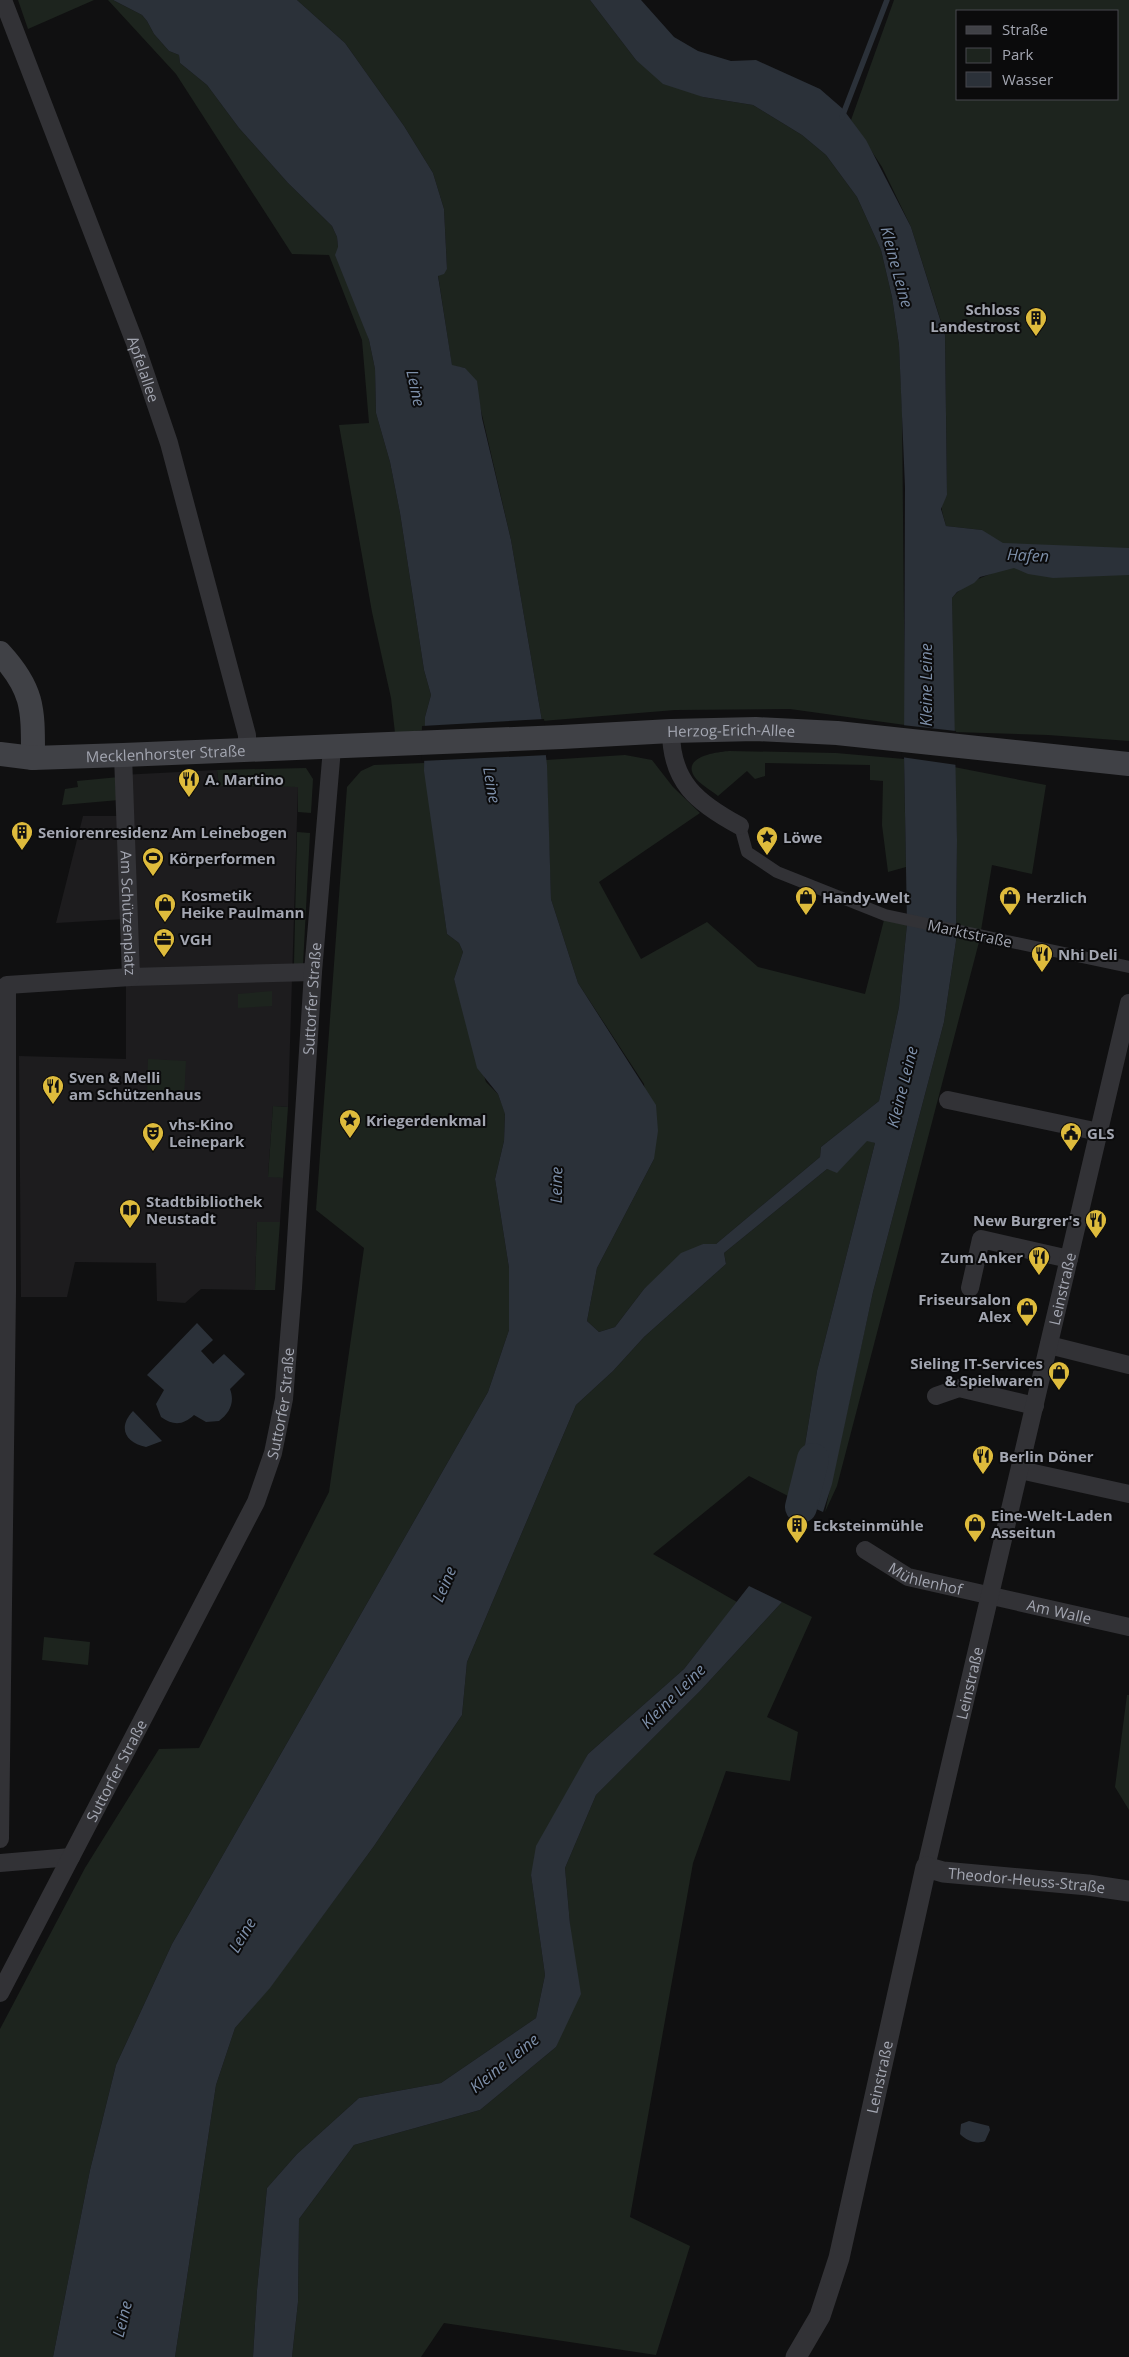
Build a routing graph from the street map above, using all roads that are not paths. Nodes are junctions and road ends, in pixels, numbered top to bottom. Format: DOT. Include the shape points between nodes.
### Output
graph roads {
  1 [pos="3,0"];
  2 [pos="0,653"];
  3 [pos="671,731"];
  4 [pos="332,748"];
  5 [pos="247,750"];
  6 [pos="0,754"];
  7 [pos="123,756"];
  8 [pos="33,758"];
  9 [pos="1129,764"];
  10 [pos="740,826"];
  11 [pos="1129,967"];
  12 [pos="313,972"];
  13 [pos="131,977"];
  14 [pos="1129,1003"];
  15 [pos="948,1100"];
  16 [pos="1099,1132"];
  17 [pos="1070,1259"];
  18 [pos="970,1288"];
  19 [pos="1049,1345"];
  20 [pos="1129,1365"];
  21 [pos="936,1396"];
  22 [pos="1035,1406"];
  23 [pos="1020,1470"];
  24 [pos="1129,1494"];
  25 [pos="865,1550"];
  26 [pos="991,1596"];
  27 [pos="1129,1627"];
  28 [pos="0,1839"];
  29 [pos="70,1857"];
  30 [pos="0,1863"];
  31 [pos="926,1868"];
  32 [pos="1129,1891"];
  33 [pos="0,1993"];
  34 [pos="800,2356"];
  1 -- 5 [label="street, Apfelallee" via="134,343 169,444 247,735"];
  2 -- 8 [label="main road" via="26,687 32,707"];
  3 -- 4 [label="main road, Herzog-Erich-Allee"];
  3 -- 9 [label="main road, Herzog-Erich-Allee" via="756,729 837,733"];
  3 -- 10 [label="street" via="671,750 681,780 689,790"];
  4 -- 5 [label="main road, Mecklenhorster Straße"];
  4 -- 12 [label="street, Suttorfer Straße"];
  5 -- 7 [label="main road, Mecklenhorster Straße"];
  6 -- 8 [label="main road, Mecklenhorster Straße"];
  7 -- 8 [label="main road, Mecklenhorster Straße"];
  7 -- 13 [label="street, Am Schützenplatz"];
  10 -- 11 [label="street, Marktstraße" via="747,852 777,872 885,915"];
  12 -- 13 [label="street, Am Schützenplatz"];
  12 -- 29 [label="street, Suttorfer Straße" via="292,1306 284,1399 273,1453 256,1502"];
  13 -- 28 [label="street" via="7,984 7,1292"];
  14 -- 16 [label="street, Leinstraße"];
  15 -- 16 [label="street"];
  16 -- 17 [label="street, Leinstraße"];
  17 -- 18 [label="street" via="981,1239"];
  17 -- 19 [label="street, Leinstraße"];
  19 -- 20 [label="street"];
  19 -- 22 [label="street, Leinstraße"];
  21 -- 22 [label="street" via="959,1388"];
  22 -- 23 [label="street, Leinstraße"];
  23 -- 24 [label="street"];
  23 -- 26 [label="street, Leinstraße"];
  25 -- 26 [label="street, Mühlenhof" via="908,1577"];
  26 -- 27 [label="street, Am Walle"];
  26 -- 31 [label="street, Leinstraße"];
  29 -- 30 [label="street"];
  29 -- 33 [label="street, Suttorfer Straße"];
  31 -- 32 [label="street, Theodor-Heuss-Straße"];
  31 -- 34 [label="street, Leinstraße" via="839,2258 820,2316"];
}
